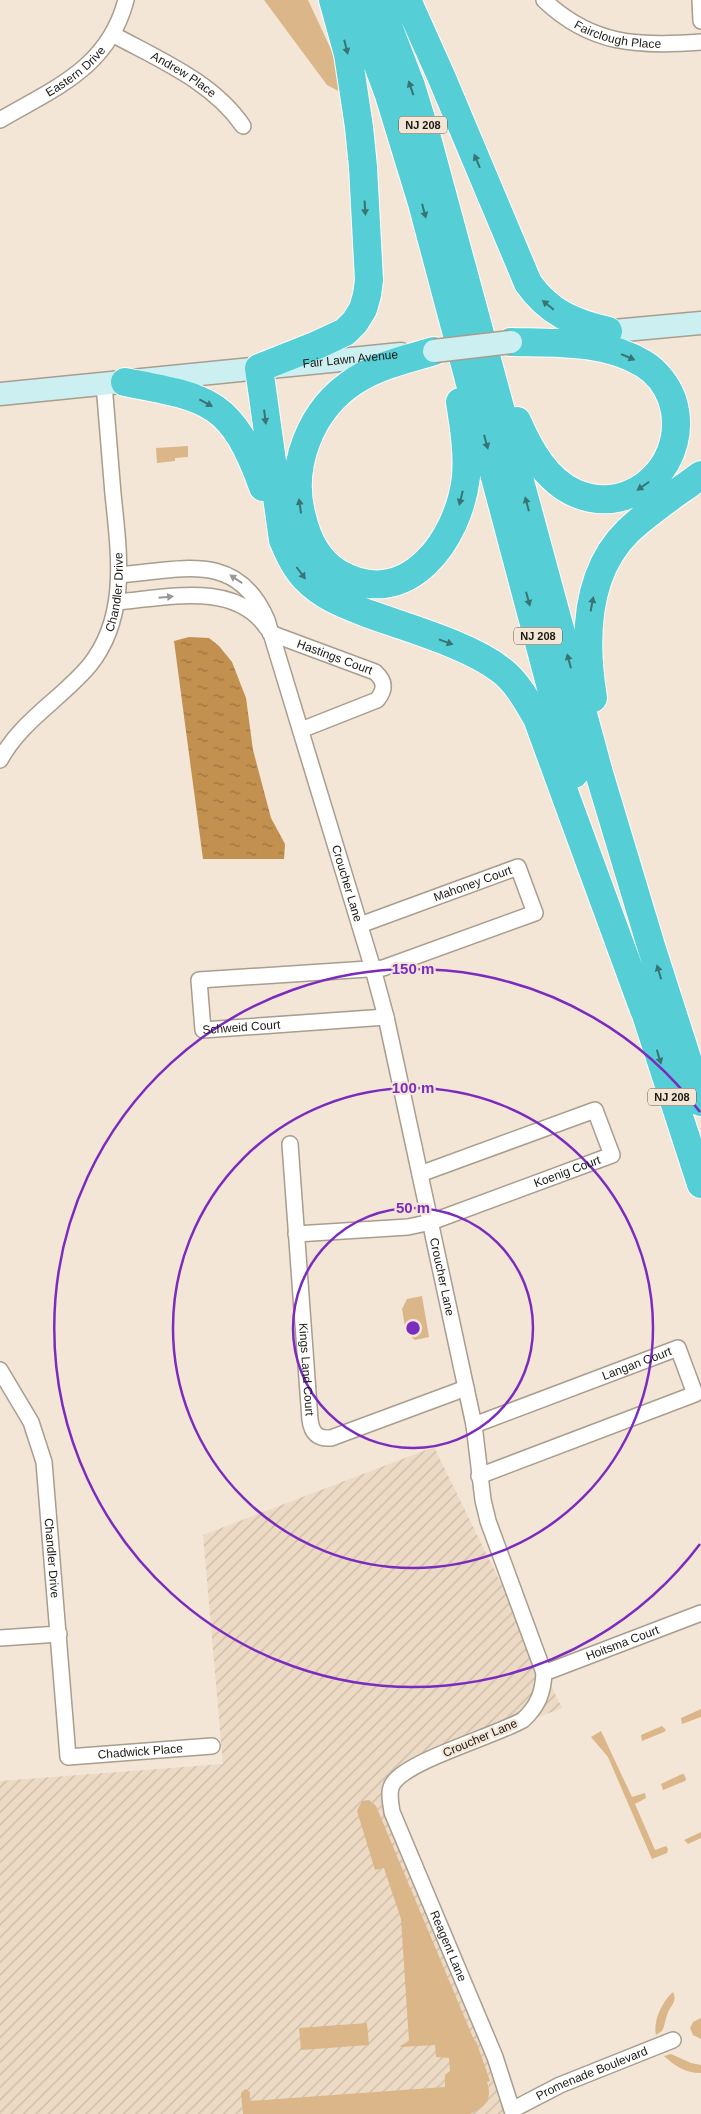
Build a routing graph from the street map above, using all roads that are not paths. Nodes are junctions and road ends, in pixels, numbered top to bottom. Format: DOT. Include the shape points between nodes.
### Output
graph roads {
  1 [pos="126,0"];
  2 [pos="333,0"];
  3 [pos="354,0"];
  4 [pos="378,0"];
  5 [pos="407,0"];
  6 [pos="544,0"];
  7 [pos="700,0"];
  8 [pos="701,21"];
  9 [pos="114,34"];
  10 [pos="701,42"];
  11 [pos="1,118"];
  12 [pos="244,126"];
  13 [pos="448,256"];
  14 [pos="701,323"];
  15 [pos="608,331"];
  16 [pos="511,342"];
  17 [pos="434,351"];
  18 [pos="259,368"];
  19 [pos="115,383"];
  20 [pos="0,394"];
  21 [pos="701,475"];
  22 [pos="282,540"];
  23 [pos="120,575"];
  24 [pos="117,602"];
  25 [pos="270,633"];
  26 [pos="301,730"];
  27 [pos="0,760"];
  28 [pos="625,859"];
  29 [pos="360,925"];
  30 [pos="373,969"];
  31 [pos="644,1010"];
  32 [pos="386,1017"];
  33 [pos="701,1102"];
  34 [pos="290,1144"];
  35 [pos="420,1174"];
  36 [pos="701,1184"];
  37 [pos="430,1222"];
  38 [pos="296,1234"];
  39 [pos="0,1370"];
  40 [pos="466,1388"];
  41 [pos="474,1425"];
  42 [pos="479,1476"];
  43 [pos="701,1613"];
  44 [pos="59,1634"];
  45 [pos="0,1638"];
  46 [pos="544,1673"];
  47 [pos="212,1746"];
  48 [pos="68,1757"];
  49 [pos="394,1782"];
  50 [pos="673,2040"];
  51 [pos="511,2113"];
  1 -- 9 [label="street, Eastern Drive"];
  2 -- 18 [label="highway, one-way" via="348,54 359,127 369,280 367,295 363,310 345,332"];
  3 -- 13 [label="highway, NJ 208, one-way"];
  13 -- 4 [label="highway, NJ 208, one-way" via="416,104"];
  15 -- 5 [label="highway, one-way" via="578,322 549,308 528,283"];
  6 -- 10 [label="street, Fairclough Place" via="578,27 598,36 642,44"];
  7 -- 8 [label="street"];
  9 -- 11 [label="street, Eastern Drive" via="84,69"];
  9 -- 12 [label="street, Andrew Place" via="201,84 232,110"];
  16 -- 13 [label="highway, one-way" via="605,348 645,364 659,376 669,392 677,426 672,451 659,473 630,494 612,499 575,493 546,470 516,418"];
  13 -- 17 [label="highway, one-way" via="467,458 462,497 444,541 432,558 417,570 386,583 352,580 323,560 305,530 298,490 303,450 322,411 355,380 389,364"];
  28 -- 13 [label="highway, NJ 208, one-way"];
  13 -- 31 [label="highway, NJ 208, one-way" via="575,777"];
  14 -- 15 [label="main road, Fair Lawn Avenue"];
  15 -- 16 [label="main road, Fair Lawn Avenue"];
  16 -- 17 [label="main road, Fair Lawn Avenue, bridge"];
  17 -- 18 [label="main road, Fair Lawn Avenue"];
  18 -- 19 [label="main road, Fair Lawn Avenue"];
  18 -- 22 [label="highway, one-way"];
  19 -- 20 [label="main road, Fair Lawn Avenue"];
  19 -- 22 [label="highway, one-way" via="197,398 215,407 231,423 252,456"];
  19 -- 23 [label="street, Chandler Drive"];
  28 -- 21 [label="highway, one-way" via="591,682 588,634 592,604 606,561 627,533"];
  22 -- 31 [label="highway, one-way" via="306,579 322,592 342,603 464,649 502,670 515,684 537,718"];
  23 -- 24 [label="street, Chandler Drive"];
  25 -- 23 [label="street, Croucher Lane, one-way" via="261,605 241,582 228,574 196,568"];
  24 -- 25 [label="street, Croucher Lane, one-way" via="191,595 224,598 252,613"];
  24 -- 27 [label="street, Chandler Drive" via="106,637 88,667 32,720"];
  25 -- 26 [label="street, Croucher Lane"];
  25 -- 26 [label="street, Hastings Court" via="375,672 384,685 383,694 377,700"];
  26 -- 29 [label="street, Croucher Lane"];
  33 -- 28 [label="highway, NJ 208, one-way"];
  29 -- 30 [label="street, Croucher Lane"];
  29 -- 30 [label="street, Mahoney Court" via="518,866 535,913 393,966"];
  30 -- 32 [label="street, Croucher Lane"];
  30 -- 32 [label="street, Schweid Court" via="199,980 202,1030"];
  31 -- 36 [label="highway, NJ 208, one-way"];
  32 -- 35 [label="street, Croucher Lane"];
  34 -- 38 [label="street, Kings Land Court"];
  35 -- 37 [label="street, Croucher Lane"];
  35 -- 37 [label="street, Koenig Court" via="595,1110 612,1155"];
  37 -- 38 [label="street, Koenig Court" via="408,1227"];
  37 -- 40 [label="street, Croucher Lane"];
  38 -- 40 [label="street, Kings Land Court" via="310,1420 315,1435 331,1438"];
  39 -- 44 [label="street, Chandler Drive" via="31,1422 44,1462"];
  40 -- 41 [label="street, Croucher Lane"];
  41 -- 42 [label="street, Croucher Lane"];
  41 -- 42 [label="street, Langan Court" via="678,1348 695,1394"];
  42 -- 46 [label="street, Croucher Lane" via="488,1521"];
  43 -- 46 [label="street, Hoitsma Court"];
  44 -- 45 [label="street"];
  44 -- 48 [label="street, Chandler Drive"];
  46 -- 49 [label="street, Croucher Lane" via="539,1701 523,1720 415,1766"];
  47 -- 48 [label="street, Chadwick Place"];
  49 -- 51 [label="street, Reagent Lane" via="390,1791 392,1812 495,2057"];
  50 -- 51 [label="street, Promenade Boulevard" via="560,2085"];
}
